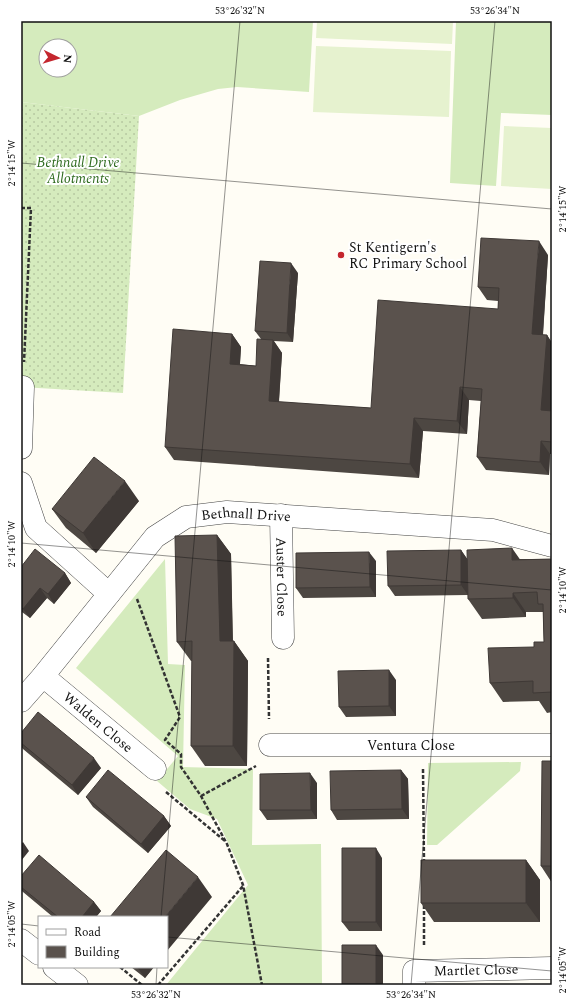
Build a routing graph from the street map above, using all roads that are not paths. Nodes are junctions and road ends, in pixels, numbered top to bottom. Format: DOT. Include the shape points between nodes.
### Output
graph roads {
  1 [pos="23,387"];
  2 [pos="21,444"];
  3 [pos="21,448"];
  4 [pos="21,483"];
  5 [pos="281,515"];
  6 [pos="552,546"];
  7 [pos="109,594"];
  8 [pos="283,638"];
  9 [pos="43,676"];
  10 [pos="21,701"];
  11 [pos="270,745"];
  12 [pos="552,745"];
  13 [pos="155,769"];
  14 [pos="21,940"];
  15 [pos="38,953"];
  16 [pos="55,968"];
  17 [pos="552,968"];
  18 [pos="419,978"];
  19 [pos="77,985"];
  1 -- 2 [label="street"];
  2 -- 3 [label="street"];
  4 -- 7 [label="street" via="36,528"];
  5 -- 6 [label="street, Bethnall Drive" via="493,530"];
  5 -- 7 [label="street, Bethnall Drive" via="227,512 186,516 155,537"];
  5 -- 8 [label="street, Auster Close"];
  7 -- 9 [label="street, Bethnall Drive"];
  9 -- 10 [label="street, Bethnall Drive"];
  9 -- 13 [label="street, Walden Close"];
  11 -- 12 [label="street, Ventura Close"];
  14 -- 15 [label="street"];
  16 -- 19 [label="street"];
  17 -- 18 [label="street, Martlet Close"];
}
